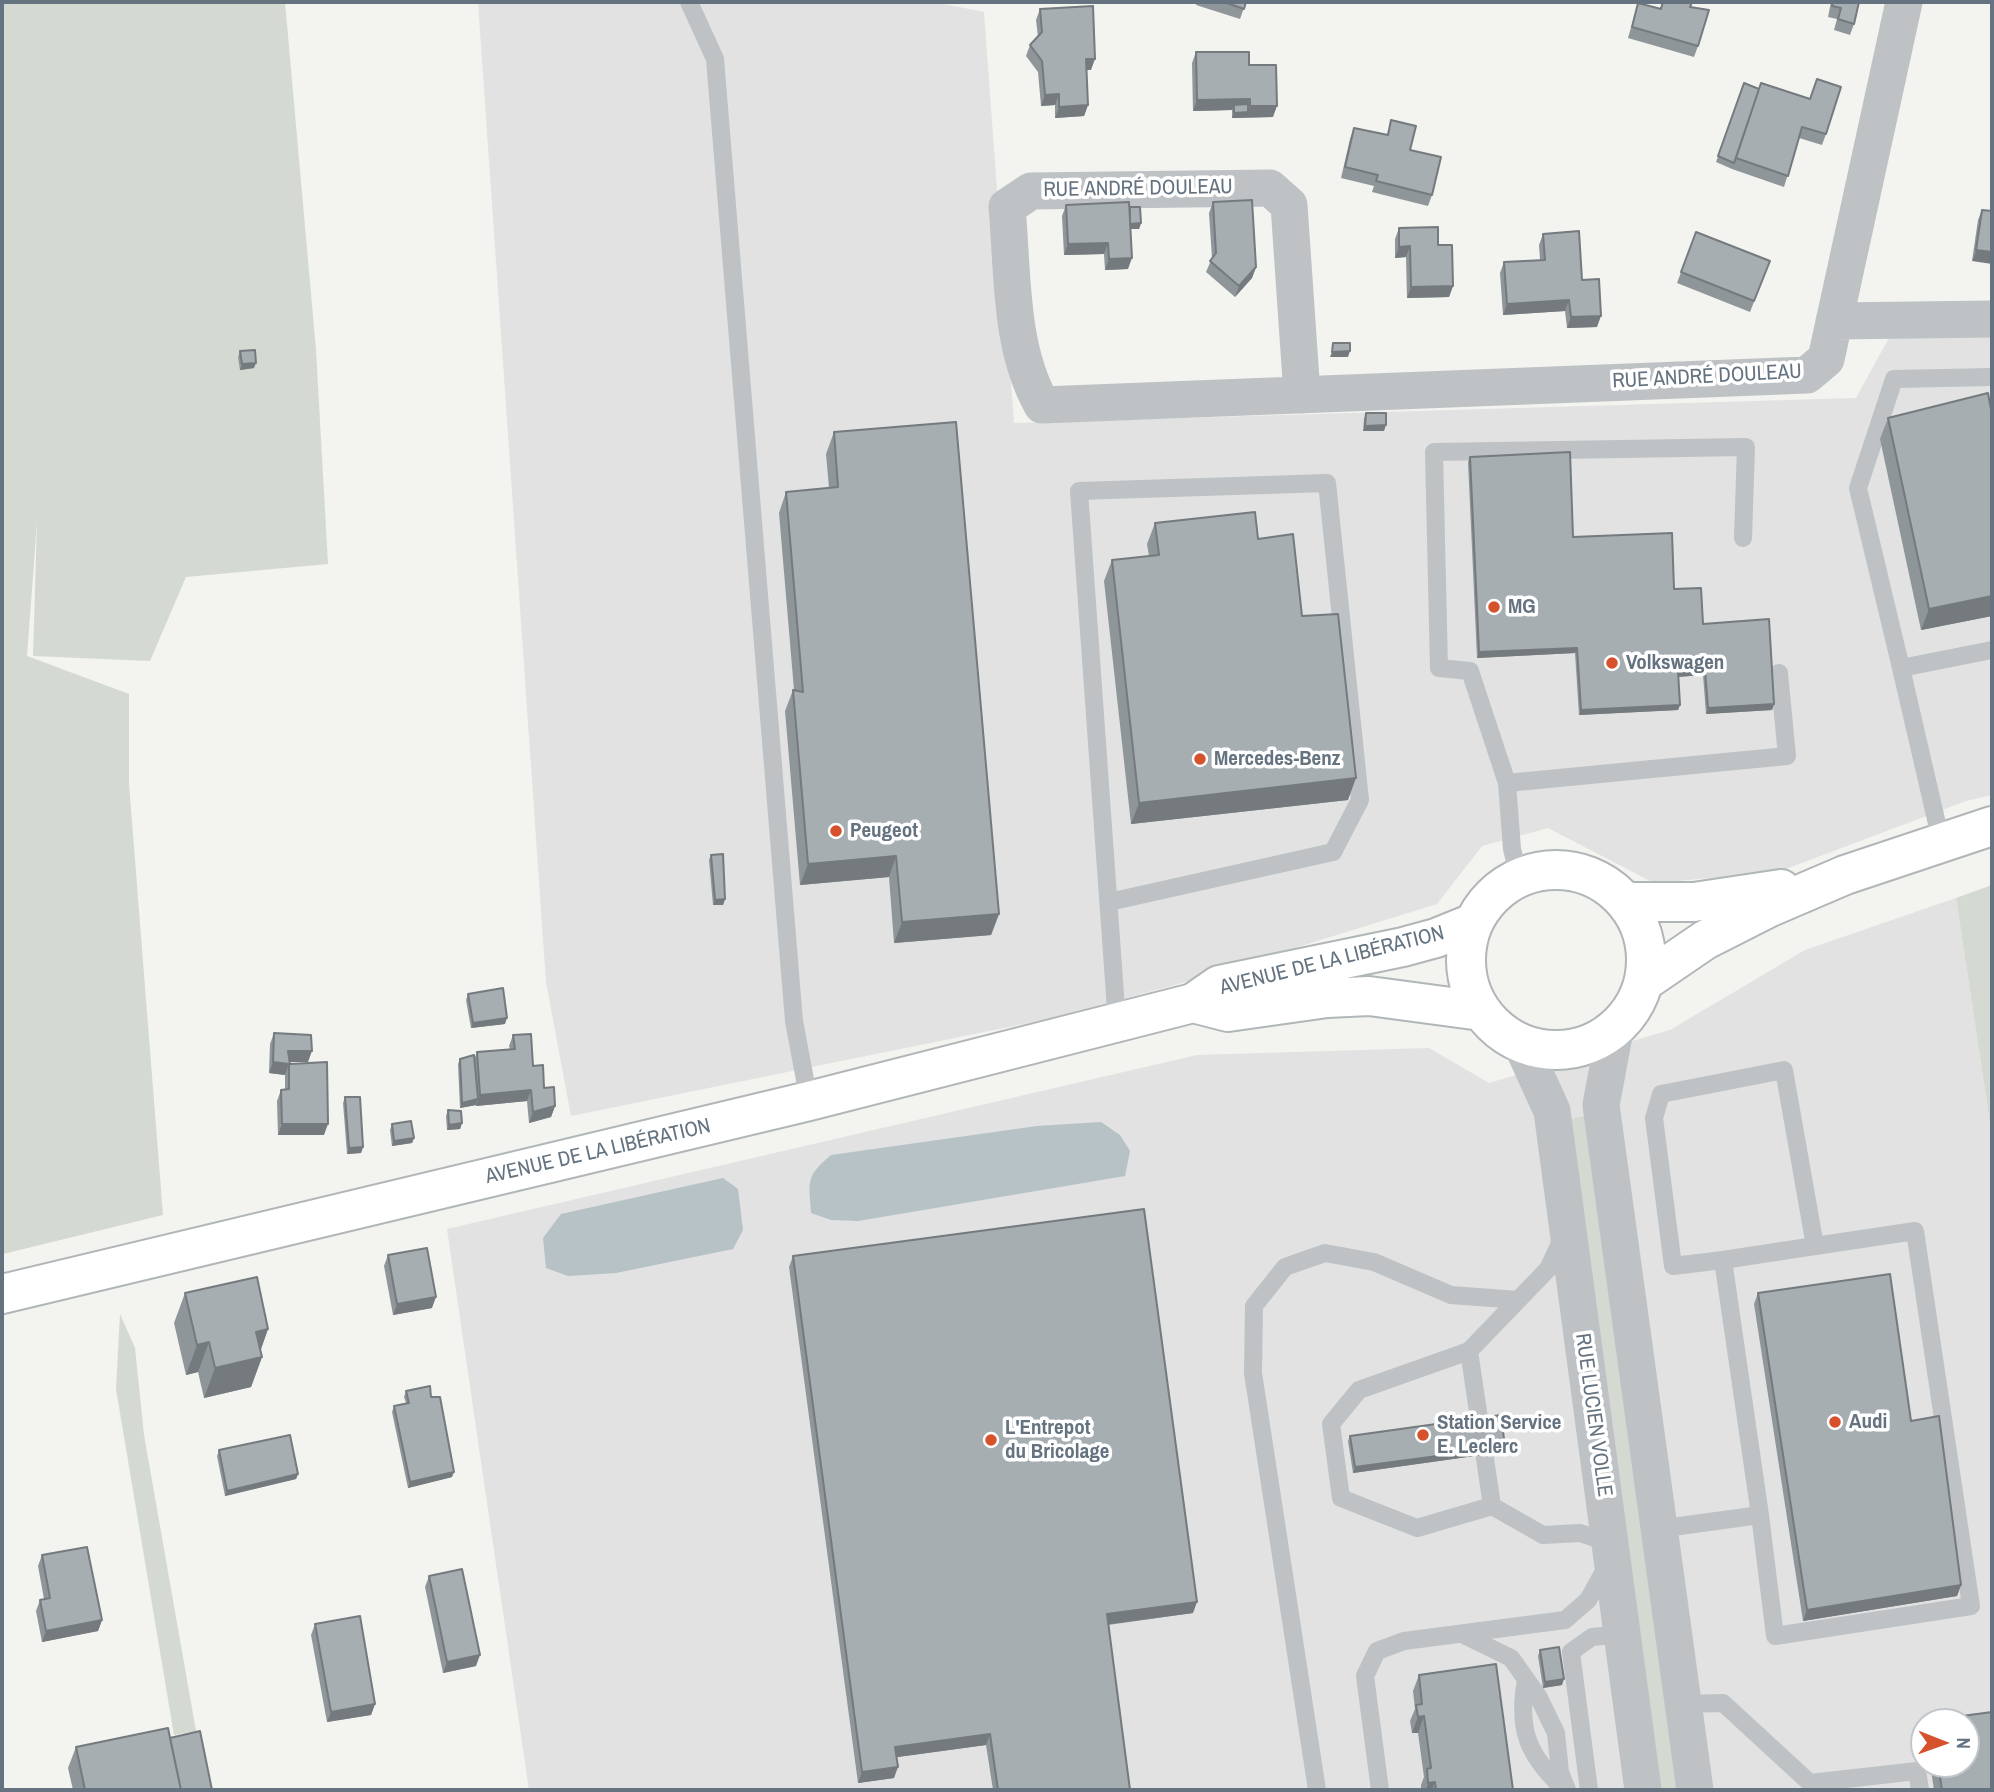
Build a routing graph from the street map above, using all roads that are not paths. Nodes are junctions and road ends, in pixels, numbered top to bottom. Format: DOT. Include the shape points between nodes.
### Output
graph roads {
  1 [pos="689,2"];
  2 [pos="1904,2"];
  3 [pos="1992,319"];
  4 [pos="1835,321"];
  5 [pos="1992,377"];
  6 [pos="1302,395"];
  7 [pos="1743,538"];
  8 [pos="1992,651"];
  9 [pos="1901,668"];
  10 [pos="1779,673"];
  11 [pos="1507,783"];
  12 [pos="1992,826"];
  13 [pos="1941,841"];
  14 [pos="1845,875"];
  15 [pos="1519,877"];
  16 [pos="1109,902"];
  17 [pos="1627,902"];
  18 [pos="1473,923"];
  19 [pos="1645,981"];
  20 [pos="1193,1003"];
  21 [pos="1481,1011"];
  22 [pos="1117,1023"];
  23 [pos="1615,1030"];
  24 [pos="1522,1045"];
  25 [pos="809,1101"];
  26 [pos="1568,1226"];
  27 [pos="1815,1246"];
  28 [pos="1723,1260"];
  29 [pos="2,1294"];
  30 [pos="1518,1300"];
  31 [pos="1469,1351"];
  32 [pos="1492,1506"];
  33 [pos="1760,1515"];
  34 [pos="1658,1529"];
  35 [pos="1611,1550"];
  36 [pos="1622,1633"];
  37 [pos="1462,1634"];
  38 [pos="1526,1680"];
  39 [pos="1683,1704"];
  40 [pos="1837,1785"];
  41 [pos="1317,1790"];
  42 [pos="1380,1790"];
  43 [pos="1566,1790"];
  44 [pos="1589,1790"];
  45 [pos="1643,1790"];
  46 [pos="1695,1790"];
  47 [pos="1920,1790"];
  1 -- 25 [label="lane" via="715,59 794,1021"];
  2 -- 4 [label="street, RUE ANDRÉ DOULEAU"];
  3 -- 4 [label="street"];
  4 -- 6 [label="street, RUE ANDRÉ DOULEAU" via="1826,359 1807,375"];
  5 -- 9 [label="lane" via="1894,379 1858,488"];
  6 -- 6 [label="street, RUE ANDRÉ DOULEAU" via="1042,405 1028,381 1019,347 1007,207 1031,191 1270,188 1289,205"];
  7 -- 11 [label="lane" via="1746,447 1434,452 1439,667 1470,671"];
  8 -- 9 [label="lane"];
  9 -- 13 [label="lane"];
  10 -- 11 [label="lane" via="1787,756"];
  11 -- 15 [label="lane"];
  12 -- 13 [label="main road"];
  13 -- 14 [label="main road"];
  14 -- 17 [label="main road" via="1694,902"];
  14 -- 19 [label="main road" via="1705,940"];
  15 -- 17 [label="main road" via="1547,869 1577,871 1604,883"];
  15 -- 18 [label="main road" via="1500,888"];
  16 -- 16 [label="lane" via="1079,491 1327,483 1360,800 1339,842 1333,852"];
  16 -- 22 [label="lane"];
  17 -- 19 [label="main road" via="1641,926 1647,953"];
  18 -- 20 [label="main road, AVENUE DE LA LIBÉRATION" via="1402,947 1219,985"];
  18 -- 21 [label="main road" via="1466,953 1468,983"];
  19 -- 23 [label="main road" via="1634,1008"];
  20 -- 21 [label="main road, AVENUE DE LA LIBÉRATION" via="1228,1012 1369,996"];
  20 -- 22 [label="main road, AVENUE DE LA LIBÉRATION"];
  21 -- 24 [label="main road" via="1499,1031"];
  22 -- 25 [label="main road, AVENUE DE LA LIBÉRATION"];
  23 -- 24 [label="main road" via="1571,1050 1546,1051"];
  23 -- 34 [label="street" via="1601,1105"];
  24 -- 26 [label="street, RUE LUCIEN VOLLE" via="1552,1111"];
  25 -- 29 [label="main road, AVENUE DE LA LIBÉRATION"];
  26 -- 30 [label="lane" via="1548,1269"];
  26 -- 35 [label="street, RUE LUCIEN VOLLE"];
  27 -- 28 [label="lane"];
  27 -- 28 [label="lane" via="1784,1070 1661,1094 1654,1118 1673,1266"];
  27 -- 33 [label="lane" via="1915,1230 1971,1606 1775,1636"];
  28 -- 33 [label="lane"];
  30 -- 31 [label="lane"];
  30 -- 41 [label="lane" via="1451,1295 1374,1262 1325,1252 1285,1267 1254,1306 1253,1373"];
  31 -- 32 [label="lane"];
  31 -- 32 [label="lane" via="1359,1390 1331,1424 1341,1498 1417,1528"];
  32 -- 35 [label="lane" via="1543,1535 1580,1533"];
  33 -- 34 [label="lane"];
  34 -- 39 [label="street"];
  35 -- 36 [label="street, RUE LUCIEN VOLLE"];
  35 -- 37 [label="lane" via="1588,1600 1565,1620"];
  36 -- 44 [label="lane" via="1592,1637 1571,1652"];
  36 -- 45 [label="street, RUE LUCIEN VOLLE"];
  37 -- 38 [label="lane" via="1511,1658"];
  37 -- 42 [label="lane" via="1404,1641 1377,1651 1365,1675"];
  38 -- 43 [label="lane" via="1556,1733"];
  38 -- 43 [label="lane" via="1522,1702 1527,1744 1546,1773"];
  39 -- 40 [label="lane" via="1723,1703 1810,1783"];
  39 -- 46 [label="street"];
  40 -- 47 [label="lane" via="1917,1771"];
}
